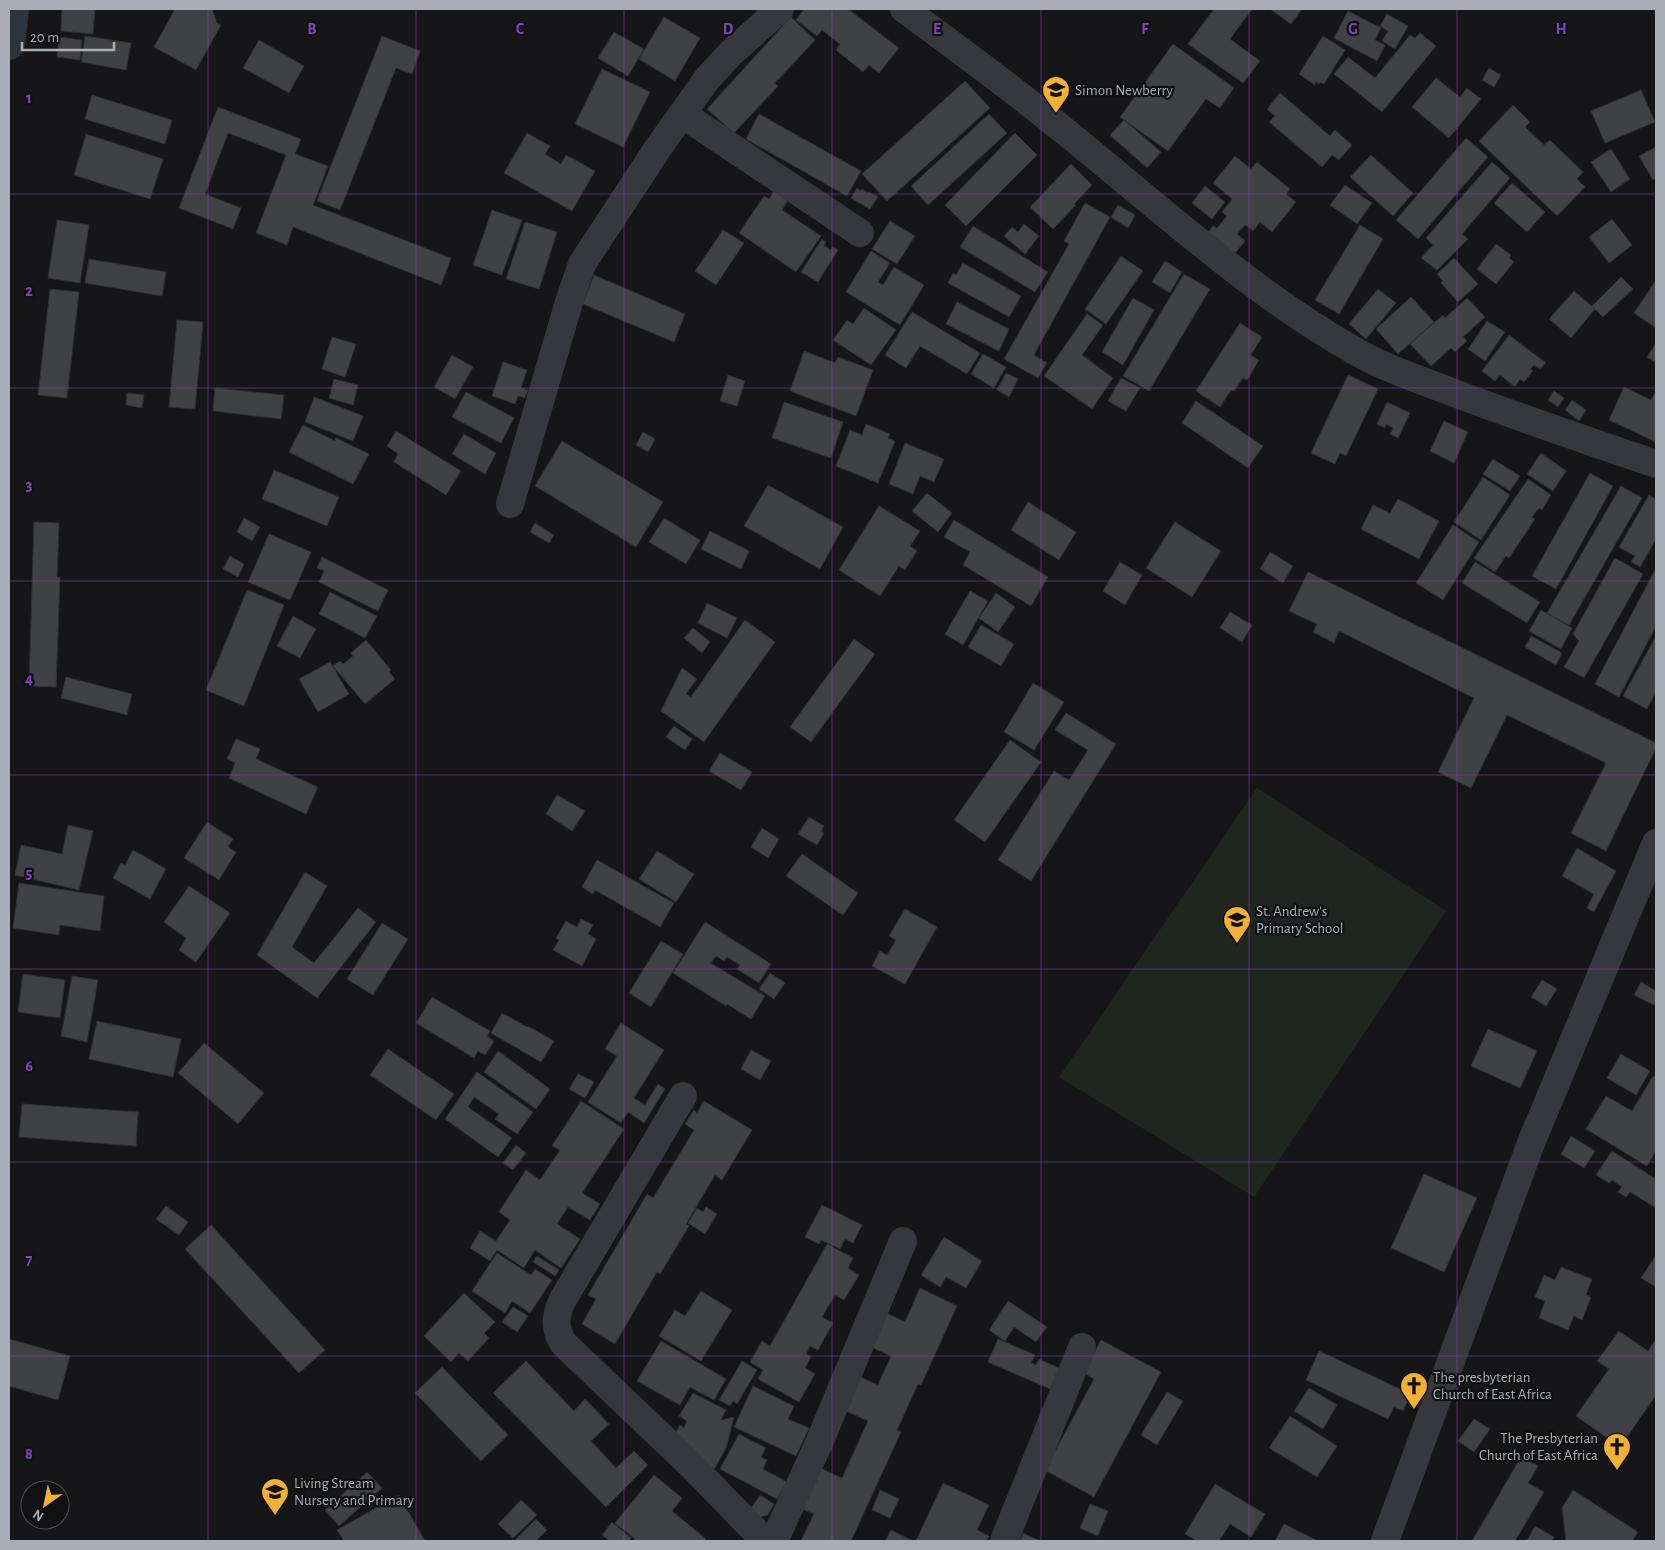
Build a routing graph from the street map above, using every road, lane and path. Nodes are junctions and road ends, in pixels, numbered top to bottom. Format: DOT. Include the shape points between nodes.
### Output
graph roads {
  1 [pos="780,9"];
  2 [pos="904,9"];
  3 [pos="682,114"];
  4 [pos="860,233"];
  5 [pos="1656,464"];
  6 [pos="510,504"];
  7 [pos="1656,843"];
  8 [pos="683,1096"];
  9 [pos="903,1241"];
  10 [pos="1082,1347"];
  11 [pos="765,1541"];
  12 [pos="774,1541"];
  13 [pos="1004,1541"];
  14 [pos="1384,1541"];
  1 -- 3 [label="street" via="731,53"];
  2 -- 5 [label="street" via="1093,154 1214,255 1294,313 1356,352 1494,408"];
  3 -- 4 [label="street"];
  3 -- 6 [label="street" via="582,264"];
  7 -- 14 [label="street" via="1532,1143"];
  8 -- 11 [label="street" via="562,1301 556,1315 556,1328 564,1344"];
  9 -- 12 [label="street" via="820,1442"];
  10 -- 13 [label="street"];
}
